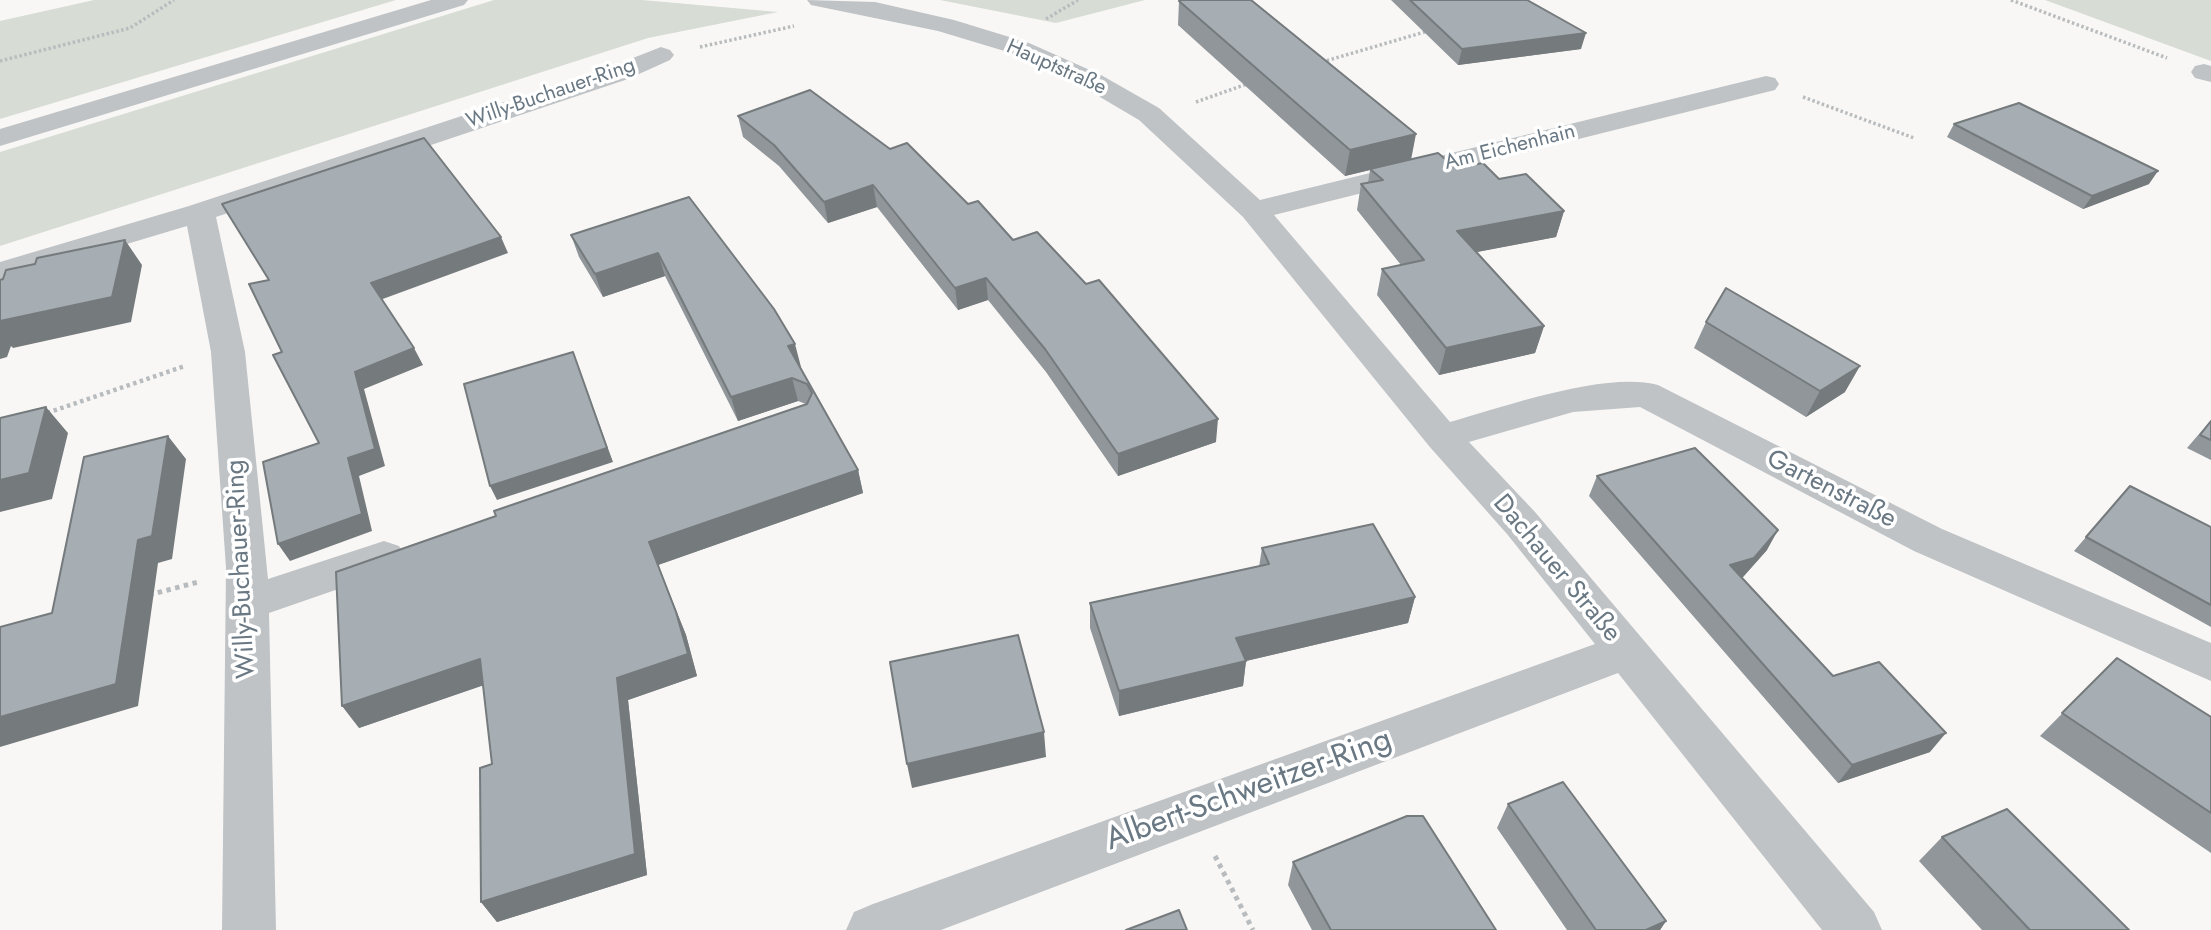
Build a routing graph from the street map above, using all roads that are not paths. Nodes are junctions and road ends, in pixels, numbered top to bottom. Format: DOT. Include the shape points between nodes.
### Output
graph roads {
  1 [pos="456,0"];
  2 [pos="819,0"];
  3 [pos="662,55"];
  4 [pos="1766,84"];
  5 [pos="0,138"];
  6 [pos="1254,211"];
  7 [pos="200,212"];
  8 [pos="0,272"];
  9 [pos="1442,437"];
  10 [pos="418,545"];
  11 [pos="248,586"];
  12 [pos="1625,652"];
  13 [pos="2211,663"];
  14 [pos="249,930"];
  15 [pos="873,930"];
  16 [pos="1855,930"];
  1 -- 5 [label="street"];
  2 -- 6 [label="street, Hauptstraße" via="945,25 1020,48 1092,81 1149,114"];
  3 -- 7 [label="street, Willy-Buchauer-Ring"];
  4 -- 6 [label="street, Am Eichenhain"];
  6 -- 9 [label="street, Dachauer Straße"];
  7 -- 8 [label="street, Willy-Buchauer-Ring"];
  7 -- 11 [label="street, Willy-Buchauer-Ring" via="228,352"];
  9 -- 12 [label="street, Dachauer Straße" via="1521,523"];
  9 -- 13 [label="street, Gartenstraße" via="1572,400 1645,394 1927,540"];
  10 -- 11 [label="street"];
  11 -- 14 [label="street, Willy-Buchauer-Ring"];
  12 -- 15 [label="street, Albert-Schweitzer-Ring"];
  12 -- 16 [label="street, Dachauer Straße"];
}
